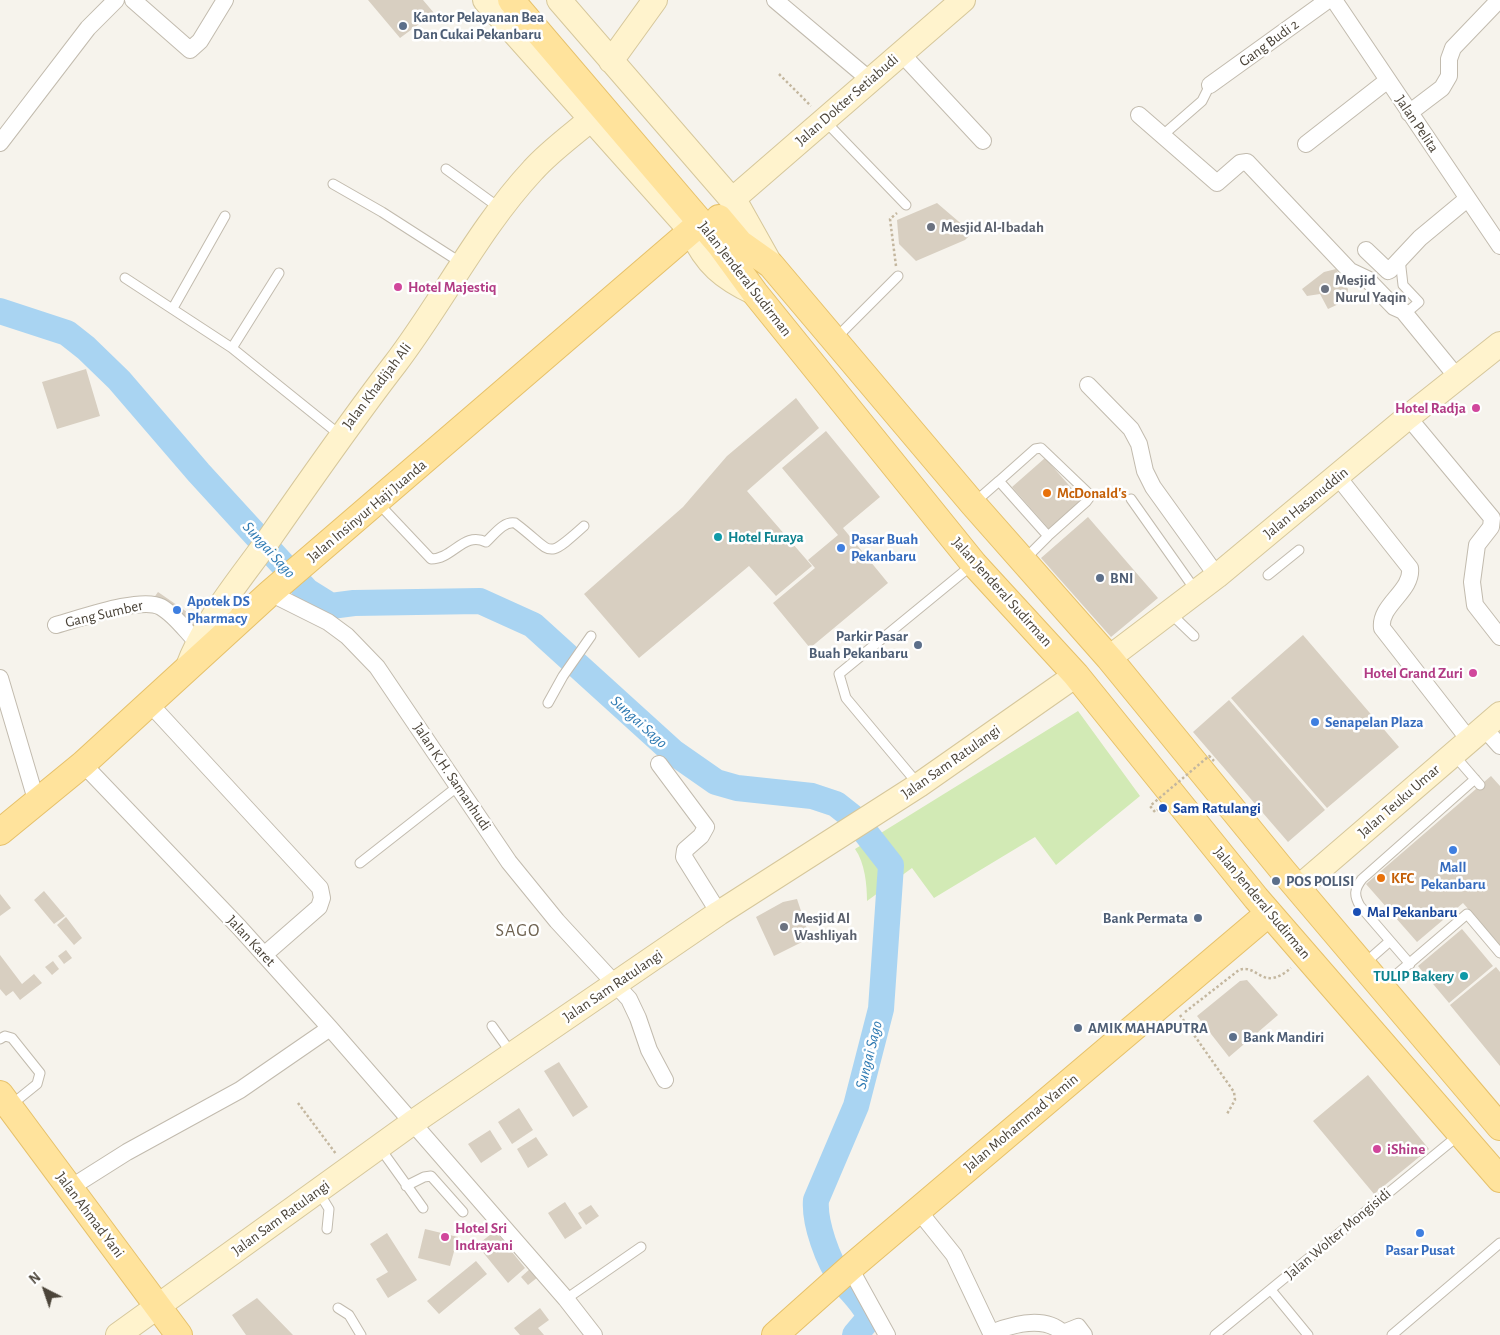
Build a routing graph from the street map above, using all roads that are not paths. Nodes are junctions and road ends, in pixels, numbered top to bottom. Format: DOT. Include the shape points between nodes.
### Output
graph roads {
  1 [pos="116,0"];
  2 [pos="133,0"];
  3 [pos="225,0"];
  4 [pos="485,0"];
  5 [pos="511,0"];
  6 [pos="534,0"];
  7 [pos="559,0"];
  8 [pos="655,0"];
  9 [pos="774,0"];
  10 [pos="963,0"];
  11 [pos="1328,0"];
  12 [pos="1334,0"];
  13 [pos="1498,0"];
  14 [pos="901,54"];
  15 [pos="611,61"];
  16 [pos="870,80"];
  17 [pos="1388,80"];
  18 [pos="1210,85"];
  19 [pos="1409,113"];
  20 [pos="1139,115"];
  21 [pos="590,120"];
  22 [pos="824,120"];
  23 [pos="1164,135"];
  24 [pos="983,141"];
  25 [pos="0,143"];
  26 [pos="1306,144"];
  27 [pos="446,170"];
  28 [pos="333,184"];
  29 [pos="1467,199"];
  30 [pos="732,200"];
  31 [pos="906,205"];
  32 [pos="501,209"];
  33 [pos="225,216"];
  34 [pos="691,232"];
  35 [pos="730,244"];
  36 [pos="1500,246"];
  37 [pos="1366,250"];
  38 [pos="1400,259"];
  39 [pos="463,264"];
  40 [pos="771,265"];
  41 [pos="279,273"];
  42 [pos="898,276"];
  43 [pos="125,278"];
  44 [pos="755,293"];
  45 [pos="173,308"];
  46 [pos="1405,314"];
  47 [pos="834,340"];
  48 [pos="1500,344"];
  49 [pos="232,348"];
  50 [pos="1457,377"];
  51 [pos="1088,385"];
  52 [pos="1408,417"];
  53 [pos="340,435"];
  54 [pos="1338,477"];
  55 [pos="999,481"];
  56 [pos="1131,499"];
  57 [pos="377,502"];
  58 [pos="973,504"];
  59 [pos="584,526"];
  60 [pos="1048,536"];
  61 [pos="1299,550"];
  62 [pos="1023,561"];
  63 [pos="974,564"];
  64 [pos="1268,575"];
  65 [pos="1217,576"];
  66 [pos="286,580"];
  67 [pos="1196,592"];
  68 [pos="1169,612"];
  69 [pos="56,625"];
  70 [pos="591,636"];
  71 [pos="1194,636"];
  72 [pos="1500,637"];
  73 [pos="197,642"];
  74 [pos="1109,658"];
  75 [pos="187,670"];
  76 [pos="1076,675"];
  77 [pos="0,678"];
  78 [pos="548,703"];
  79 [pos="150,704"];
  80 [pos="1477,734"];
  81 [pos="1500,746"];
  82 [pos="84,764"];
  83 [pos="659,764"];
  84 [pos="919,785"];
  85 [pos="457,787"];
  86 [pos="37,802"];
  87 [pos="0,832"];
  88 [pos="360,863"];
  89 [pos="1281,865"];
  90 [pos="1263,905"];
  91 [pos="719,913"];
  92 [pos="1328,923"];
  93 [pos="1390,941"];
  94 [pos="1302,952"];
  95 [pos="1500,953"];
  96 [pos="264,955"];
  97 [pos="1410,964"];
  98 [pos="1363,965"];
  99 [pos="616,984"];
  100 [pos="1382,987"];
  101 [pos="492,1026"];
  102 [pos="330,1028"];
  103 [pos="0,1039"];
  104 [pos="512,1054"];
  105 [pos="665,1080"];
  106 [pos="5,1100"];
  107 [pos="412,1123"];
  108 [pos="1500,1127"];
  109 [pos="1461,1133"];
  110 [pos="379,1148"];
  111 [pos="1500,1178"];
  112 [pos="406,1186"];
  113 [pos="70,1188"];
  114 [pos="318,1191"];
  115 [pos="423,1208"];
  116 [pos="918,1210"];
  117 [pos="463,1212"];
  118 [pos="327,1229"];
  119 [pos="1500,1243"];
  120 [pos="641,1247"];
  121 [pos="842,1275"];
  122 [pos="1271,1290"];
  123 [pos="566,1299"];
  124 [pos="158,1308"];
  125 [pos="338,1308"];
  126 [pos="1063,1334"];
  127 [pos="118,1335"];
  128 [pos="179,1335"];
  129 [pos="361,1335"];
  130 [pos="593,1335"];
  131 [pos="775,1335"];
  132 [pos="887,1335"];
  133 [pos="1084,1335"];
  134 [pos="1216,1335"];
  135 [pos="1308,1335"];
  136 [pos="1392,1335"];
  1 -- 25 [label="street" via="88,28"];
  2 -- 3 [label="street" via="190,50 200,41"];
  4 -- 21 [label="street"];
  5 -- 35 [label="main road, Jalan Jenderal Sudirman"];
  6 -- 35 [label="main road, Jalan Jenderal Sudirman"];
  7 -- 15 [label="street"];
  8 -- 15 [label="street"];
  9 -- 16 [label="street"];
  10 -- 14 [label="street, Jalan Dokter Setiabudi"];
  11 -- 18 [label="street, Gang Budi 2"];
  12 -- 17 [label="street, Jalan Pelita"];
  13 -- 19 [label="street" via="1453,48 1449,76 1442,88"];
  14 -- 16 [label="street, Jalan Dokter Setiabudi"];
  14 -- 24 [label="street"];
  15 -- 30 [label="street"];
  16 -- 22 [label="street, Jalan Dokter Setiabudi"];
  17 -- 19 [label="street, Jalan Pelita"];
  17 -- 26 [label="street"];
  18 -- 23 [label="lane" via="1202,101"];
  19 -- 29 [label="street, Jalan Pelita"];
  20 -- 23 [label="street"];
  21 -- 32 [label="street, Jalan Khadijah Ali" via="534,169"];
  21 -- 34 [label="street"];
  22 -- 30 [label="street, Jalan Dokter Setiabudi"];
  22 -- 31 [label="lane"];
  23 -- 46 [label="street" via="1217,183 1240,163 1247,162 1350,270 1367,279 1394,308"];
  27 -- 32 [label="lane"];
  28 -- 39 [label="lane"];
  29 -- 36 [label="street, Jalan Pelita"];
  29 -- 38 [label="street"];
  30 -- 40 [label="street"];
  32 -- 39 [label="street, Jalan Khadijah Ali"];
  33 -- 45 [label="lane"];
  34 -- 44 [label="street" via="719,272"];
  34 -- 57 [label="main road, Jalan Insinyur Haji Juanda"];
  35 -- 40 [label="main road, Jalan Jenderal Sudirman"];
  35 -- 44 [label="main road, Jalan Jenderal Sudirman"];
  37 -- 38 [label="street" via="1388,271"];
  38 -- 46 [label="lane" via="1403,285 1419,302"];
  39 -- 53 [label="street, Jalan Khadijah Ali" via="396,362"];
  40 -- 47 [label="main road, Jalan Jenderal Sudirman"];
  41 -- 49 [label="lane"];
  42 -- 47 [label="lane"];
  43 -- 45 [label="lane"];
  44 -- 63 [label="main road, Jalan Jenderal Sudirman"];
  45 -- 49 [label="lane"];
  46 -- 50 [label="street"];
  47 -- 58 [label="main road, Jalan Jenderal Sudirman"];
  48 -- 50 [label="street, Jalan Hasanuddin"];
  49 -- 53 [label="lane"];
  50 -- 52 [label="street, Jalan Hasanuddin"];
  51 -- 65 [label="street" via="1131,429 1139,444 1144,471 1153,487"];
  52 -- 54 [label="street, Jalan Hasanuddin"];
  52 -- 72 [label="street" via="1492,518 1491,527 1477,545 1472,582 1475,605"];
  53 -- 73 [label="street, Jalan Khadijah Ali"];
  54 -- 65 [label="street, Jalan Hasanuddin"];
  54 -- 80 [label="street" via="1410,568 1409,579 1383,616 1382,628"];
  55 -- 58 [label="lane"];
  55 -- 60 [label="lane"];
  55 -- 60 [label="lane" via="1041,448 1088,492 1086,502"];
  56 -- 67 [label="lane"];
  57 -- 59 [label="lane" via="431,560 446,555 470,539 486,542 511,522 551,550 560,547"];
  57 -- 66 [label="main road, Jalan Insinyur Haji Juanda"];
  58 -- 62 [label="main road, Jalan Jenderal Sudirman"];
  60 -- 62 [label="lane"];
  61 -- 64 [label="lane"];
  62 -- 74 [label="main road, Jalan Jenderal Sudirman"];
  63 -- 76 [label="main road, Jalan Jenderal Sudirman"];
  63 -- 84 [label="lane" via="839,674 846,698"];
  65 -- 67 [label="street, Jalan Hasanuddin"];
  66 -- 75 [label="main road, Jalan Insinyur Haji Juanda"];
  66 -- 85 [label="street, Jalan K.H. Samanhudi" via="362,650 436,752"];
  67 -- 68 [label="street, Jalan Hasanuddin"];
  68 -- 71 [label="lane"];
  68 -- 74 [label="street, Jalan Hasanuddin"];
  69 -- 73 [label="street, Gang Sumber" via="127,606 153,603 169,612"];
  70 -- 78 [label="lane" via="562,676"];
  73 -- 75 [label="street, Jalan Khadijah Ali"];
  74 -- 89 [label="main road, Jalan Jenderal Sudirman"];
  75 -- 79 [label="main road, Jalan Insinyur Haji Juanda"];
  76 -- 84 [label="street, Jalan Sam Ratulangi"];
  76 -- 90 [label="main road, Jalan Jenderal Sudirman"];
  77 -- 86 [label="street"];
  79 -- 82 [label="main road, Jalan Insinyur Haji Juanda"];
  79 -- 96 [label="street" via="320,888 322,898 319,907"];
  80 -- 81 [label="street"];
  80 -- 89 [label="street, Jalan Teuku Umar"];
  80 -- 93 [label="lane" via="1477,782 1359,882 1355,893 1357,901"];
  82 -- 86 [label="main road, Jalan Insinyur Haji Juanda"];
  82 -- 96 [label="street, Jalan Karet"];
  83 -- 91 [label="street" via="706,827 685,850 684,857"];
  84 -- 91 [label="street, Jalan Sam Ratulangi"];
  85 -- 88 [label="lane"];
  85 -- 99 [label="street, Jalan K.H. Samanhudi" via="532,891"];
  86 -- 87 [label="main road, Jalan Insinyur Haji Juanda"];
  89 -- 90 [label="main road" via="1289,884 1284,896"];
  89 -- 92 [label="main road, Jalan Jenderal Sudirman"];
  90 -- 94 [label="main road, Jalan Jenderal Sudirman"];
  90 -- 116 [label="main road, Jalan Mohammad Yamin" via="1174,1008"];
  91 -- 99 [label="street, Jalan Sam Ratulangi"];
  92 -- 94 [label="main road" via="1323,919 1310,918 1300,925 1295,937"];
  92 -- 98 [label="main road, Jalan Jenderal Sudirman"];
  93 -- 97 [label="lane"];
  93 -- 98 [label="lane"];
  94 -- 109 [label="main road, Jalan Jenderal Sudirman"];
  95 -- 97 [label="lane" via="1467,914"];
  96 -- 102 [label="street, Jalan Karet"];
  97 -- 100 [label="lane"];
  98 -- 100 [label="main road, Jalan Jenderal Sudirman"];
  99 -- 104 [label="street, Jalan Sam Ratulangi"];
  99 -- 105 [label="street, Jalan K.H. Samanhudi" via="629,999 648,1050"];
  100 -- 108 [label="main road, Jalan Jenderal Sudirman"];
  101 -- 104 [label="lane"];
  102 -- 107 [label="street, Jalan Karet"];
  102 -- 113 [label="street" via="240,1090 127,1152"];
  103 -- 106 [label="lane" via="5,1036 12,1038 40,1073 37,1084"];
  104 -- 107 [label="street, Jalan Sam Ratulangi"];
  106 -- 113 [label="main road, Jalan Ahmad Yani"];
  107 -- 110 [label="street, Jalan Sam Ratulangi"];
  107 -- 123 [label="street, Jalan Karet"];
  109 -- 111 [label="main road, Jalan Jenderal Sudirman"];
  109 -- 122 [label="lane, Jalan Wolter Mongisidi"];
  110 -- 112 [label="lane"];
  110 -- 114 [label="street, Jalan Sam Ratulangi"];
  112 -- 115 [label="lane"];
  112 -- 117 [label="lane" via="431,1176"];
  113 -- 124 [label="main road, Jalan Ahmad Yani"];
  114 -- 118 [label="lane" via="329,1209"];
  114 -- 124 [label="street, Jalan Sam Ratulangi"];
  116 -- 121 [label="main road, Jalan Mohammad Yamin"];
  116 -- 126 [label="street" via="954,1255 991,1333 1016,1324 1038,1324 1056,1326"];
  119 -- 136 [label="lane"];
  120 -- 123 [label="lane"];
  121 -- 131 [label="main road, Jalan Mohammad Yamin"];
  121 -- 132 [label="street"];
  122 -- 134 [label="lane, Jalan Wolter Mongisidi"];
  122 -- 135 [label="lane"];
  123 -- 130 [label="street, Jalan Karet"];
  124 -- 127 [label="street, Jalan Sam Ratulangi"];
  124 -- 128 [label="main road, Jalan Ahmad Yani"];
  125 -- 129 [label="lane" via="349,1315"];
  126 -- 133 [label="street" via="1078,1327"];
}
